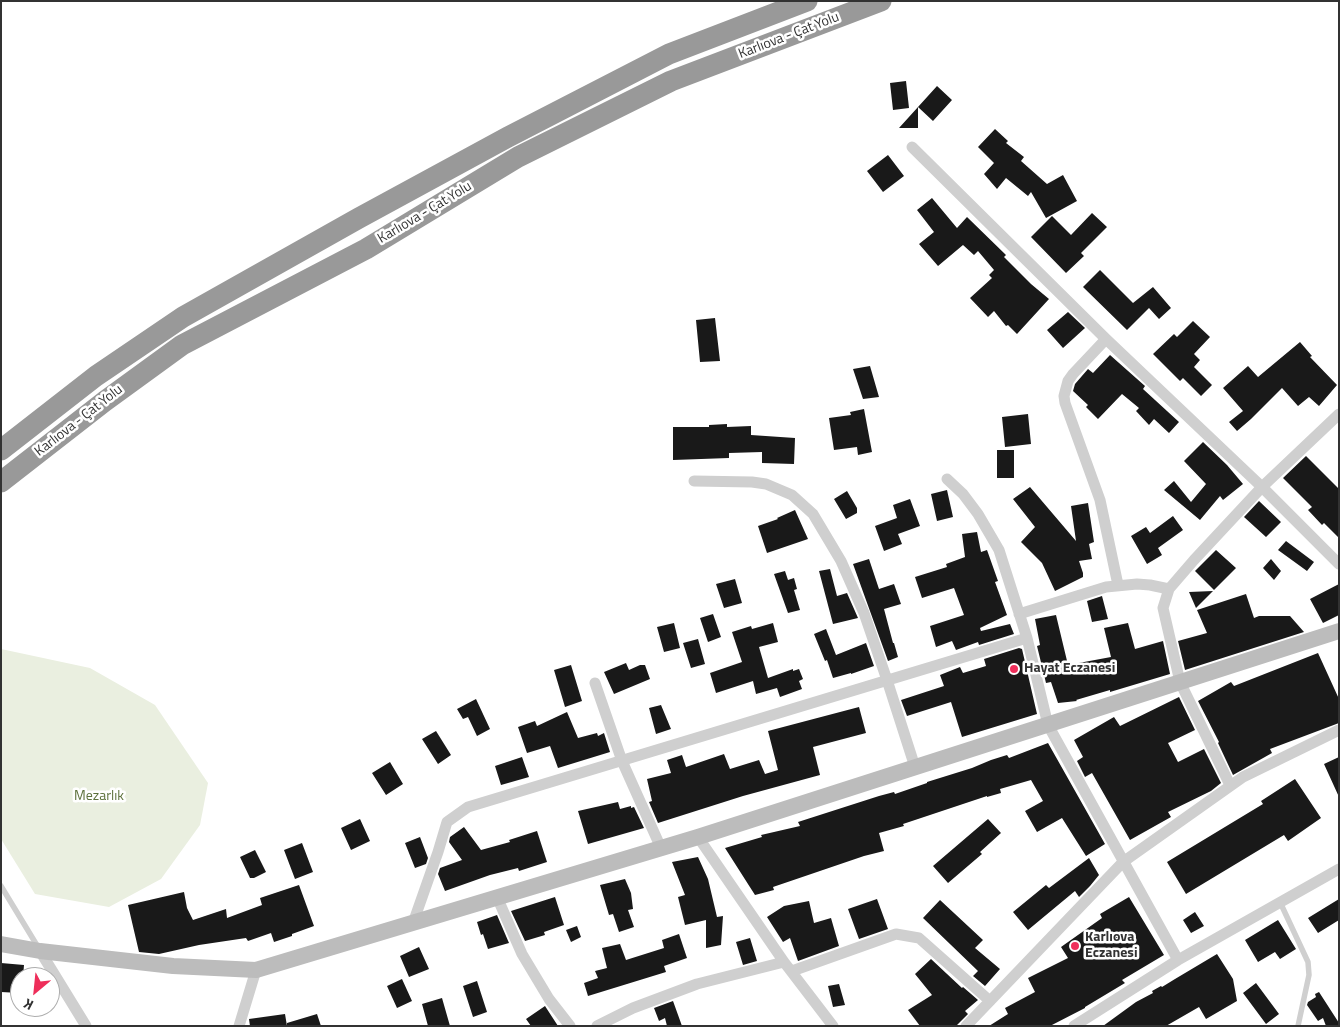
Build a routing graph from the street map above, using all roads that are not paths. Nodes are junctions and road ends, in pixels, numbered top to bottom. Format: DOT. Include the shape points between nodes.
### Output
graph roads {
  1 [pos="807,1"];
  2 [pos="881,1"];
  3 [pos="912,147"];
  4 [pos="1106,338"];
  5 [pos="1339,414"];
  6 [pos="1,450"];
  7 [pos="947,479"];
  8 [pos="694,481"];
  9 [pos="1,482"];
  10 [pos="1262,487"];
  11 [pos="1339,564"];
  12 [pos="1118,585"];
  13 [pos="1169,589"];
  14 [pos="1019,614"];
  15 [pos="1339,631"];
  16 [pos="1027,638"];
  17 [pos="888,680"];
  18 [pos="1180,682"];
  19 [pos="595,683"];
  20 [pos="1048,725"];
  21 [pos="1339,730"];
  22 [pos="622,761"];
  23 [pos="915,768"];
  24 [pos="1230,786"];
  25 [pos="698,837"];
  26 [pos="661,848"];
  27 [pos="1123,862"];
  28 [pos="1339,869"];
  29 [pos="1,886"];
  30 [pos="497,897"];
  31 [pos="1280,902"];
  32 [pos="413,923"];
  33 [pos="1,944"];
  34 [pos="40,951"];
  35 [pos="1178,960"];
  36 [pos="788,966"];
  37 [pos="256,970"];
  38 [pos="990,1001"];
  39 [pos="86,1026"];
  40 [pos="239,1026"];
  41 [pos="570,1026"];
  42 [pos="597,1026"];
  43 [pos="833,1026"];
  44 [pos="966,1026"];
  45 [pos="1074,1026"];
  46 [pos="1298,1026"];
  1 -- 6 [label="highway, Karlıova - Çat Yolu" via="669,54 359,218 183,317 96,376"];
  2 -- 9 [label="highway, Karlıova - Çat Yolu" via="671,81 518,156 366,249 182,345 105,400"];
  3 -- 4 [label="street"];
  4 -- 10 [label="street"];
  4 -- 12 [label="street" via="1073,374 1064,396 1100,500"];
  5 -- 10 [label="street"];
  7 -- 14 [label="street" via="963,494 989,530 1002,558"];
  8 -- 17 [label="street" via="766,484 792,496 813,514 853,587"];
  10 -- 11 [label="street"];
  10 -- 13 [label="street"];
  12 -- 13 [label="street" via="1150,584"];
  12 -- 14 [label="street"];
  13 -- 18 [label="street" via="1163,608"];
  14 -- 16 [label="street"];
  15 -- 18 [label="street"];
  16 -- 17 [label="street"];
  16 -- 20 [label="street"];
  17 -- 22 [label="street"];
  17 -- 23 [label="street"];
  18 -- 20 [label="street"];
  18 -- 24 [label="street"];
  19 -- 22 [label="street"];
  20 -- 23 [label="street"];
  20 -- 27 [label="street"];
  21 -- 24 [label="street"];
  22 -- 26 [label="street"];
  22 -- 32 [label="street" via="468,807 447,822"];
  23 -- 25 [label="street"];
  24 -- 27 [label="street"];
  25 -- 26 [label="street"];
  25 -- 36 [label="street"];
  26 -- 30 [label="street"];
  27 -- 35 [label="street"];
  27 -- 38 [label="street"];
  28 -- 31 [label="street"];
  29 -- 34 [label="lane"];
  30 -- 32 [label="street"];
  30 -- 41 [label="street" via="522,954"];
  31 -- 35 [label="street"];
  31 -- 46 [label="lane" via="1308,962 1309,975"];
  32 -- 37 [label="street"];
  33 -- 34 [label="street"];
  34 -- 37 [label="street" via="173,966"];
  34 -- 39 [label="street"];
  35 -- 45 [label="street"];
  36 -- 38 [label="street" via="896,934 919,938"];
  36 -- 42 [label="street" via="697,984 633,1008"];
  36 -- 43 [label="street"];
  37 -- 40 [label="street"];
  38 -- 44 [label="street"];
}
